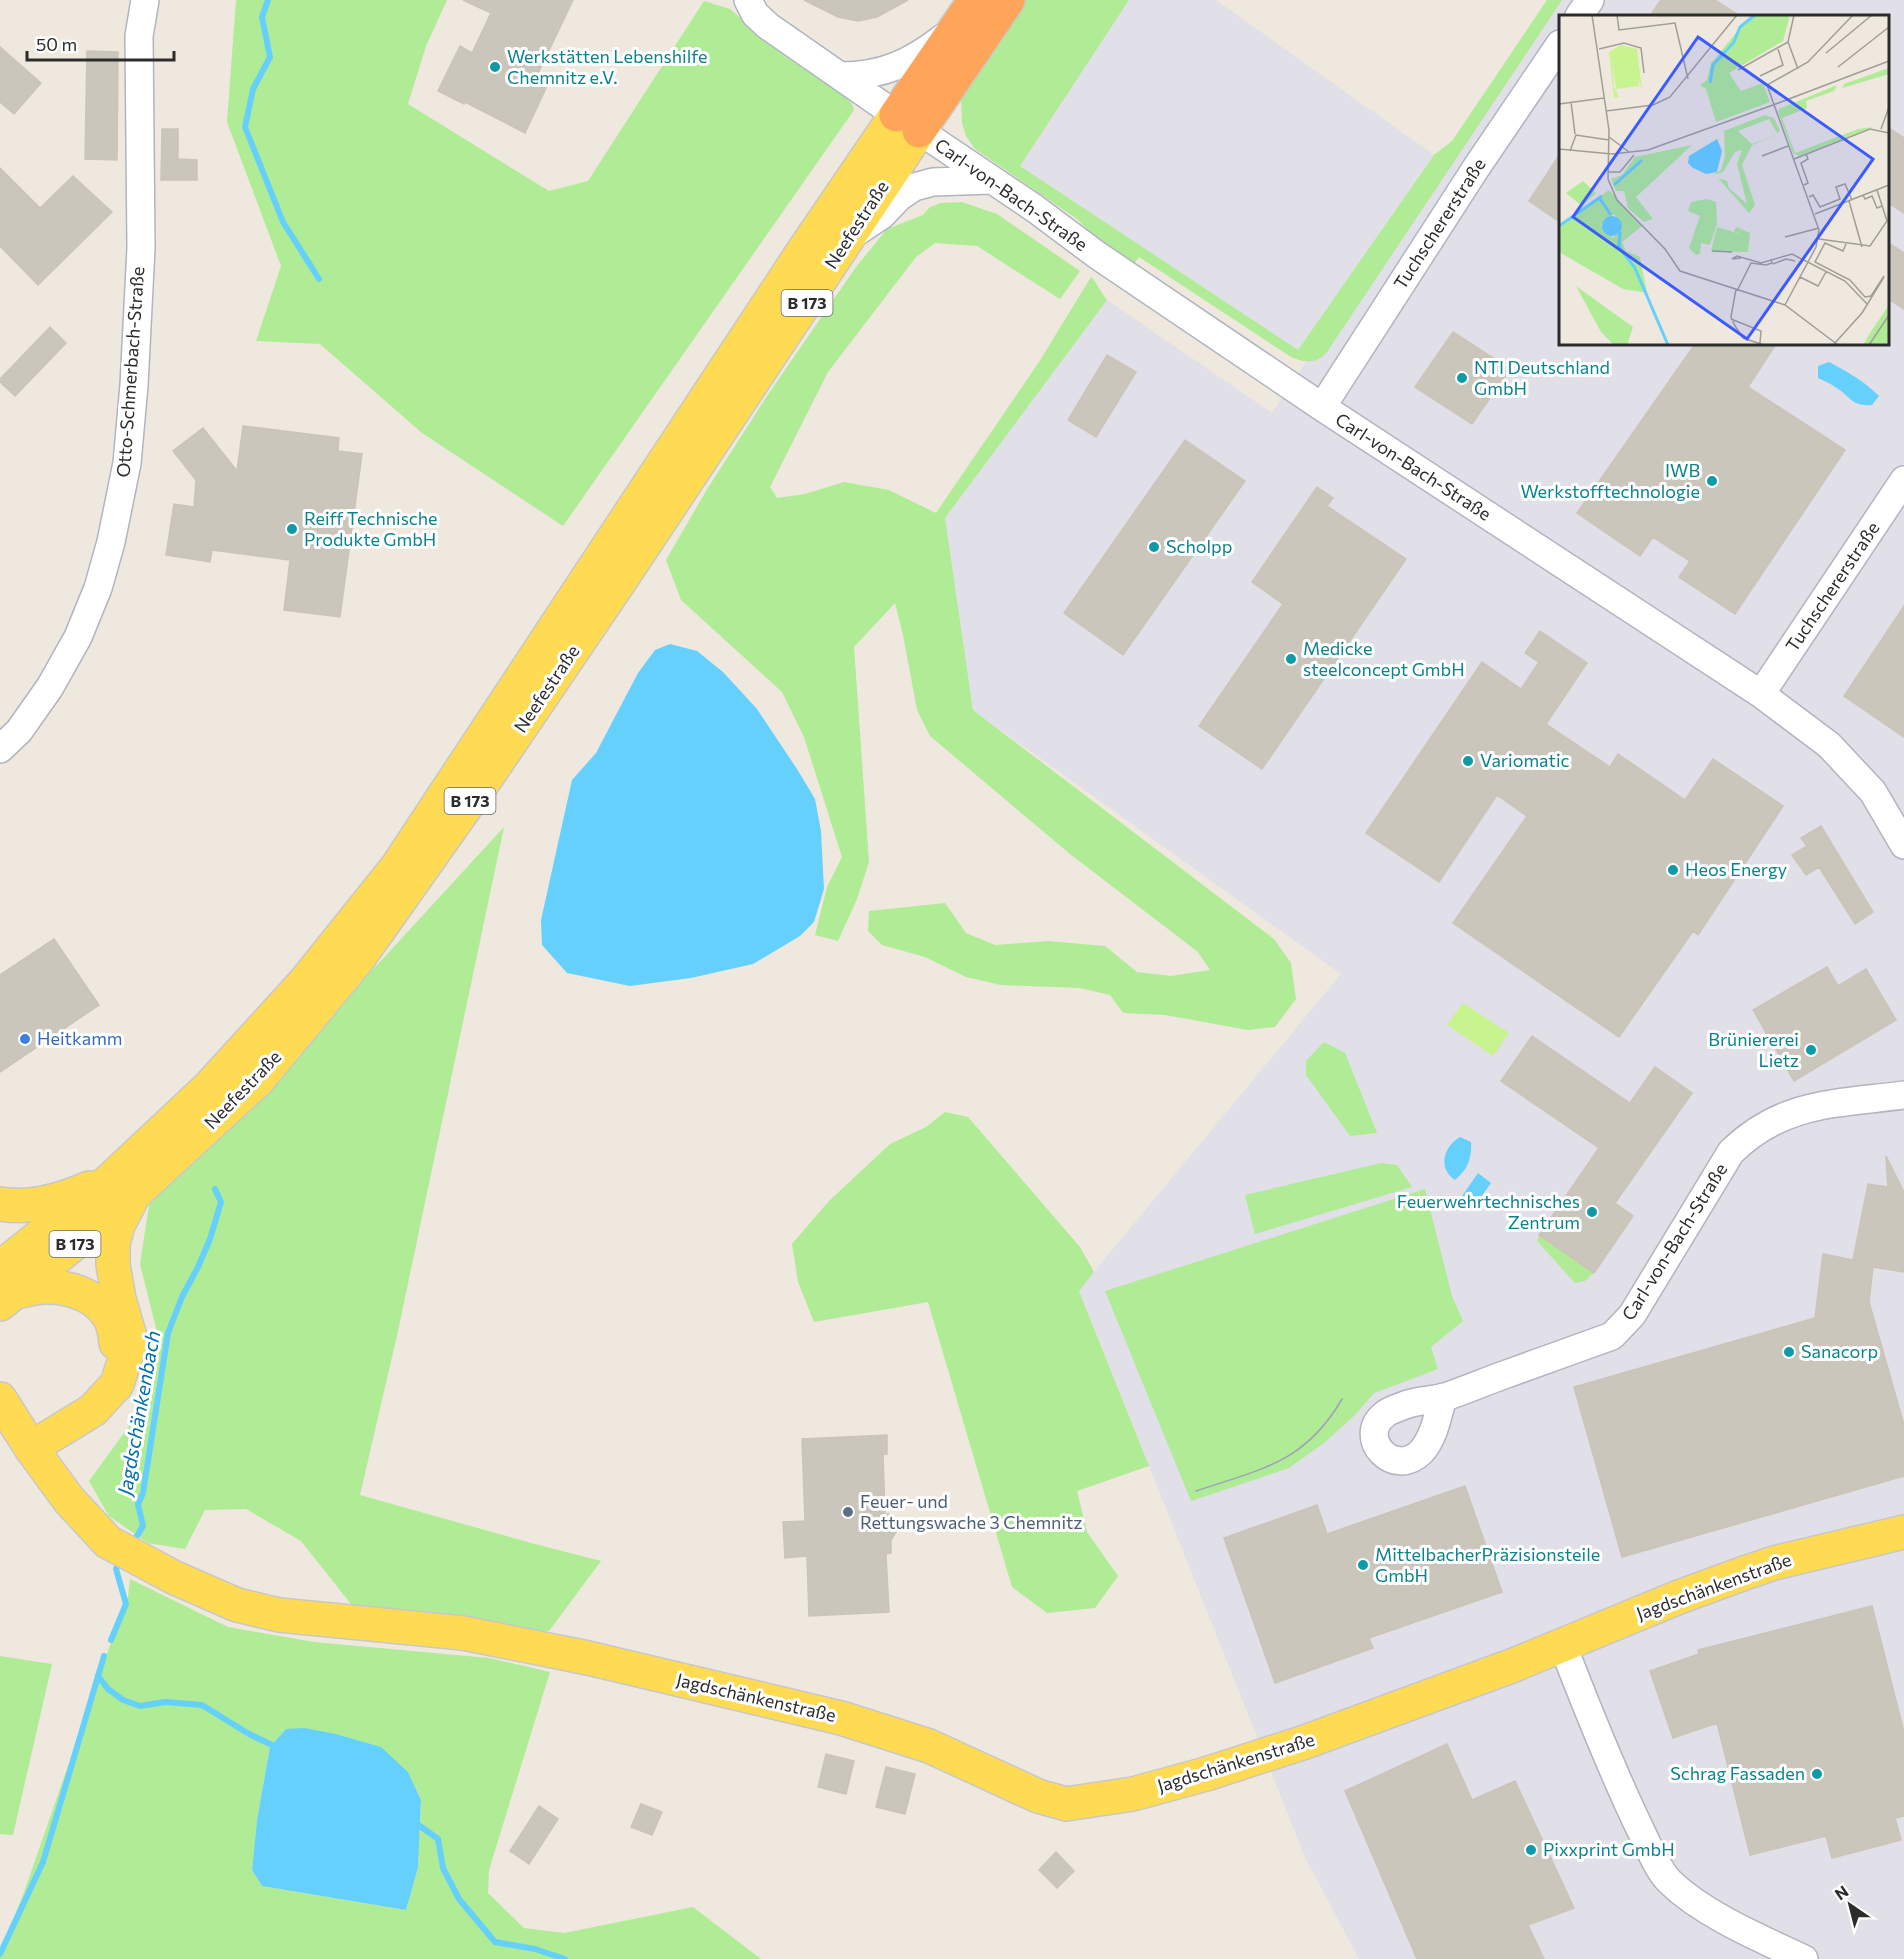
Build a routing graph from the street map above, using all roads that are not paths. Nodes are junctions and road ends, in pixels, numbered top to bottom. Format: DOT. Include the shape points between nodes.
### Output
graph roads {
  1 [pos="145,0"];
  2 [pos="748,0"];
  3 [pos="975,0"];
  4 [pos="1008,0"];
  5 [pos="1590,0"];
  6 [pos="1580,15"];
  7 [pos="956,28"];
  8 [pos="1559,45"];
  9 [pos="841,76"];
  10 [pos="907,123"];
  11 [pos="991,180"];
  12 [pos="851,236"];
  13 [pos="1322,407"];
  14 [pos="1904,480"];
  15 [pos="1761,694"];
  16 [pos="0,749"];
  17 [pos="1904,845"];
  18 [pos="1904,1095"];
  19 [pos="121,1188"];
  20 [pos="0,1204"];
  21 [pos="6,1288"];
  22 [pos="117,1384"];
  23 [pos="1443,1397"];
  24 [pos="0,1399"];
  25 [pos="31,1448"];
  26 [pos="1904,1532"];
  27 [pos="1563,1646"];
  28 [pos="1804,1959"];
  1 -- 16 [label="street, Otto-Schmerbach-Straße" via="139,36 141,248 127,463 111,542 78,637 50,687 19,731"];
  2 -- 9 [label="street, Carl-von-Bach-Straße" via="768,26"];
  3 -- 7 [label="highway, Neefestraße / B 173"];
  4 -- 10 [label="highway, Neefestraße / B 173"];
  5 -- 6 [label="street"];
  7 -- 9 [label="street" via="906,63 863,76"];
  7 -- 10 [label="highway, Neefestraße / B 173"];
  8 -- 13 [label="street, Tuchschererstraße"];
  9 -- 10 [label="street, Carl-von-Bach-Straße"];
  10 -- 11 [label="street, Carl-von-Bach-Straße"];
  10 -- 12 [label="main road, Neefestraße / B 173"];
  10 -- 19 [label="main road, Neefestraße / B 173" via="795,263 397,867 304,983"];
  11 -- 12 [label="street" via="943,181 914,187"];
  11 -- 13 [label="street, Carl-von-Bach-Straße"];
  12 -- 19 [label="main road, Neefestraße / B 173" via="511,742 358,959 258,1080"];
  13 -- 15 [label="street, Carl-von-Bach-Straße"];
  14 -- 15 [label="street, Tuchschererstraße"];
  15 -- 17 [label="street, Carl-von-Bach-Straße" via="1829,745 1873,792"];
  18 -- 23 [label="street, Carl-von-Bach-Straße" via="1796,1111 1749,1135 1731,1152 1632,1315 1612,1336"];
  19 -- 20 [label="main road" via="17,1206"];
  19 -- 21 [label="main road, Neefestraße / B 173"];
  19 -- 22 [label="main road" via="113,1265 131,1340"];
  21 -- 22 [label="main road" via="63,1288 78,1291 93,1301 108,1315 114,1330"];
  22 -- 25 [label="main road" via="93,1410"];
  24 -- 25 [label="main road, Jagdschänkenstraße"];
  25 -- 27 [label="main road, Jagdschänkenstraße" via="69,1500 108,1542 237,1605 279,1615 474,1635 841,1718 929,1746 1038,1796 1066,1804 1133,1794 1206,1774 1370,1719"];
  26 -- 27 [label="main road, Jagdschänkenstraße" via="1765,1566"];
  27 -- 28 [label="street" via="1626,1799 1668,1880 1700,1905"];
}
